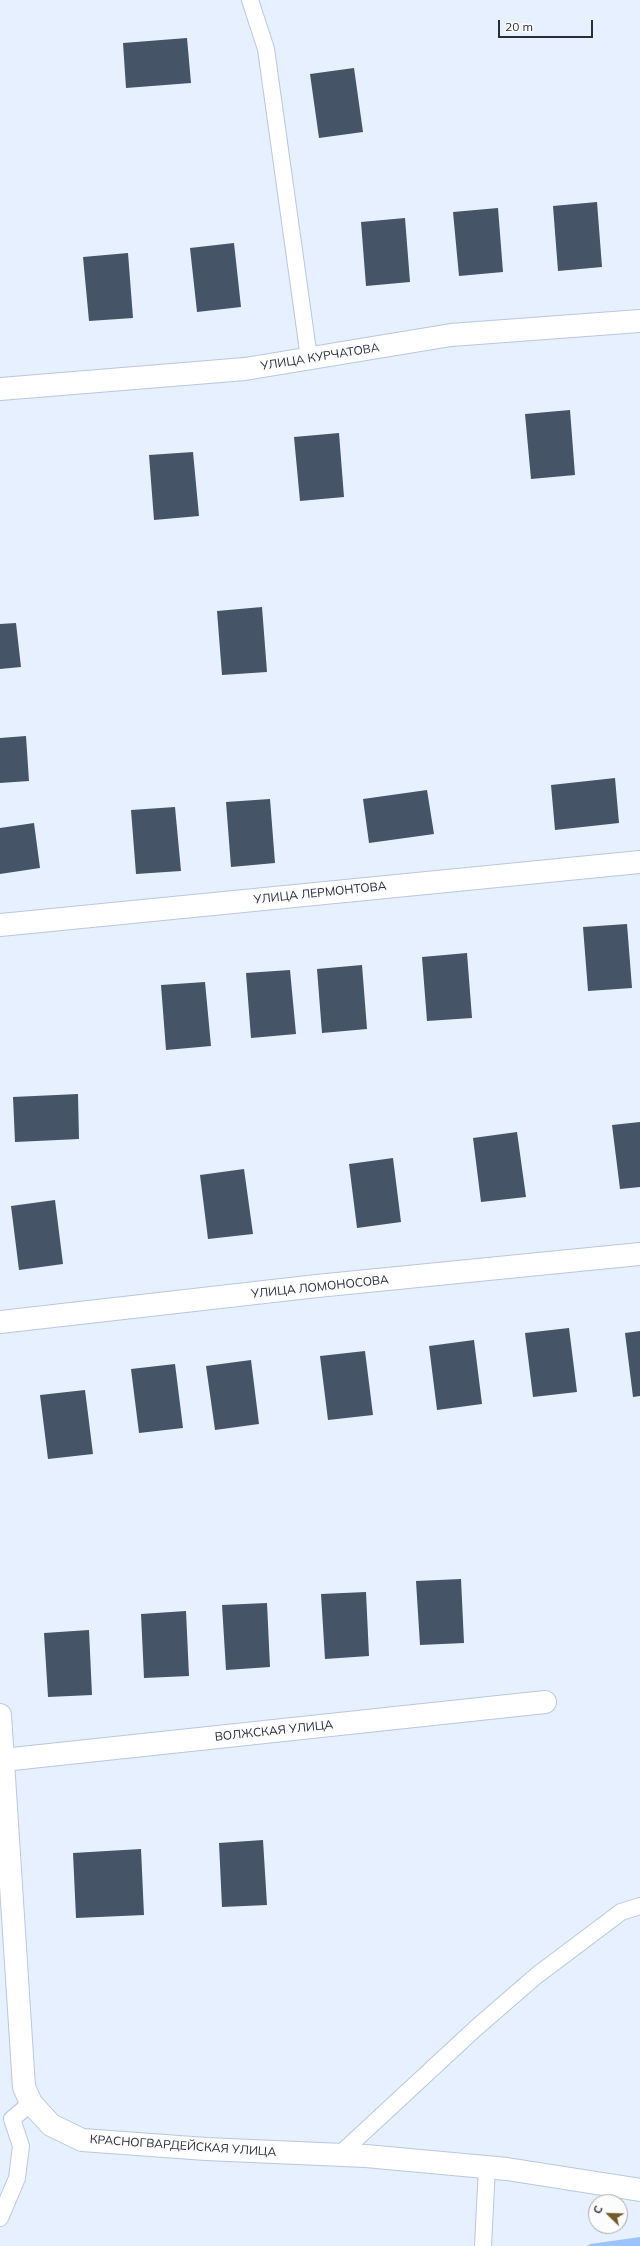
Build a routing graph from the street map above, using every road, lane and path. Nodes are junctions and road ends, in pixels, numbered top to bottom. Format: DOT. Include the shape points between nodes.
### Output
graph roads {
  1 [pos="250,0"];
  2 [pos="640,321"];
  3 [pos="309,358"];
  4 [pos="0,389"];
  5 [pos="640,862"];
  6 [pos="0,925"];
  7 [pos="640,1254"];
  8 [pos="0,1322"];
  9 [pos="545,1702"];
  10 [pos="0,1715"];
  11 [pos="3,1760"];
  12 [pos="640,1906"];
  13 [pos="31,2103"];
  14 [pos="339,2155"];
  15 [pos="488,2167"];
  16 [pos="640,2190"];
  17 [pos="0,2218"];
  18 [pos="482,2246"];
  1 -- 3 [label="lane" via="266,49"];
  2 -- 3 [label="street, УЛИЦА КУРЧАТОВА" via="451,335"];
  3 -- 4 [label="street, УЛИЦА КУРЧАТОВА" via="245,369"];
  5 -- 6 [label="street, УЛИЦА ЛЕРМОНТОВА"];
  7 -- 8 [label="street, УЛИЦА ЛОМОНОСОВА" via="317,1286"];
  9 -- 11 [label="street, ВОЛЖСКАЯ УЛИЦА"];
  10 -- 11 [label="street, КРАСНОГВАРДЕЙСКАЯ УЛИЦА"];
  11 -- 13 [label="street, КРАСНОГВАРДЕЙСКАЯ УЛИЦА" via="24,2087"];
  12 -- 14 [label="lane" via="620,1912 536,1976"];
  13 -- 14 [label="street, КРАСНОГВАРДЕЙСКАЯ УЛИЦА" via="51,2125 82,2140"];
  13 -- 17 [label="lane" via="12,2119 21,2146 18,2171"];
  14 -- 15 [label="street, КРАСНОГВАРДЕЙСКАЯ УЛИЦА"];
  15 -- 16 [label="street, КРАСНОГВАРДЕЙСКАЯ УЛИЦА"];
  15 -- 18 [label="lane"];
}
